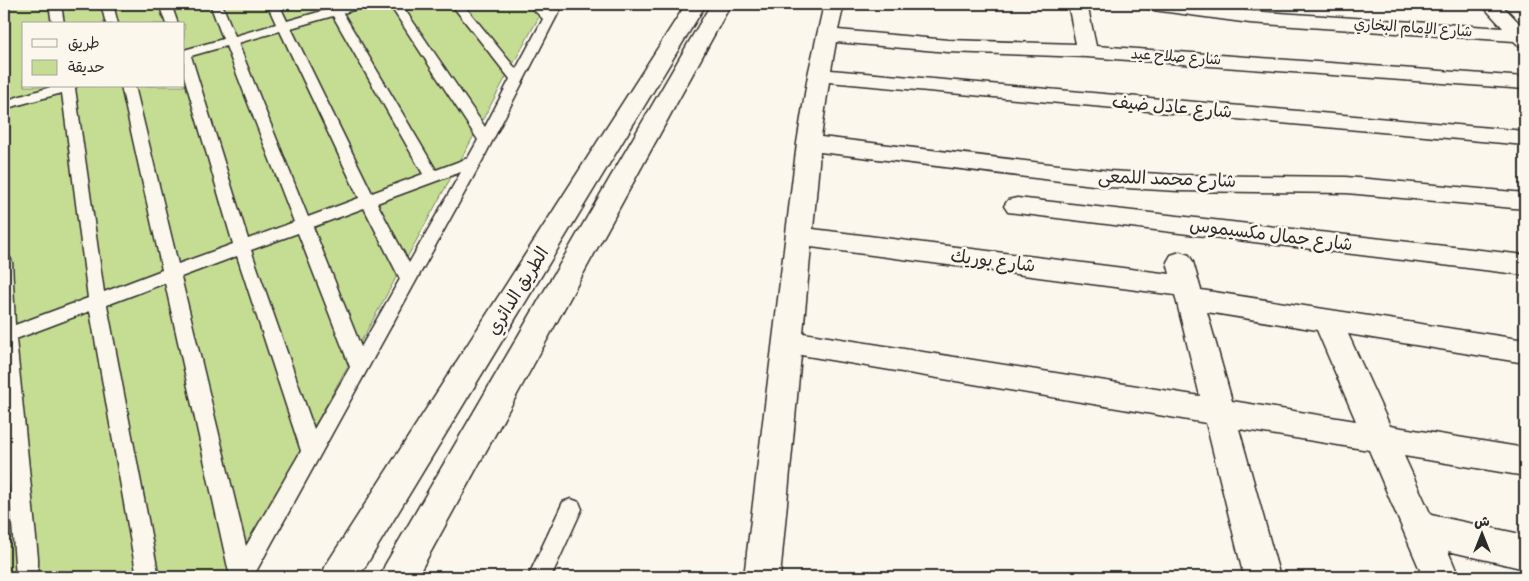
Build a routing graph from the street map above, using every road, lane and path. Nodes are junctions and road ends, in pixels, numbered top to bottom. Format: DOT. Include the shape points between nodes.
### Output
graph roads {
  1 [pos="55,4"];
  2 [pos="107,4"];
  3 [pos="165,4"];
  4 [pos="216,4"];
  5 [pos="273,4"];
  6 [pos="360,4"];
  7 [pos="395,4"];
  8 [pos="457,4"];
  9 [pos="534,4"];
  10 [pos="696,4"];
  11 [pos="721,4"];
  12 [pos="834,4"];
  13 [pos="1078,4"];
  14 [pos="1153,4"];
  15 [pos="1491,4"];
  16 [pos="334,7"];
  17 [pos="553,11"];
  18 [pos="58,22"];
  19 [pos="112,22"];
  20 [pos="171,22"];
  21 [pos="284,25"];
  22 [pos="828,35"];
  23 [pos="1524,37"];
  24 [pos="232,40"];
  25 [pos="1087,51"];
  26 [pos="185,54"];
  27 [pos="185,57"];
  28 [pos="820,75"];
  29 [pos="517,78"];
  30 [pos="1525,83"];
  31 [pos="61,88"];
  32 [pos="68,88"];
  33 [pos="128,88"];
  34 [pos="4,105"];
  35 [pos="485,138"];
  36 [pos="1525,138"];
  37 [pos="810,143"];
  38 [pos="474,161"];
  39 [pos="432,176"];
  40 [pos="368,200"];
  41 [pos="1525,202"];
  42 [pos="1017,206"];
  43 [pos="305,224"];
  44 [pos="800,236"];
  45 [pos="242,247"];
  46 [pos="4,262"];
  47 [pos="1525,264"];
  48 [pos="172,273"];
  49 [pos="408,278"];
  50 [pos="1185,282"];
  51 [pos="97,301"];
  52 [pos="1327,320"];
  53 [pos="5,336"];
  54 [pos="788,342"];
  55 [pos="1525,351"];
  56 [pos="360,367"];
  57 [pos="1219,412"];
  58 [pos="1379,438"];
  59 [pos="312,452"];
  60 [pos="1525,462"];
  61 [pos="571,509"];
  62 [pos="1419,529"];
  63 [pos="1525,552"];
  64 [pos="242,576"];
  65 [pos="26,577"];
  66 [pos="148,577"];
  67 [pos="340,577"];
  68 [pos="398,577"];
  69 [pos="539,577"];
  70 [pos="762,577"];
  71 [pos="1262,577"];
  72 [pos="1441,577"];
  1 -- 18 [label="lane"];
  2 -- 19 [label="lane"];
  3 -- 20 [label="lane"];
  4 -- 24 [label="lane"];
  5 -- 21 [label="lane"];
  6 -- 16 [label="lane"];
  7 -- 35 [label="lane"];
  8 -- 29 [label="lane"];
  9 -- 17 [label="lane"];
  10 -- 67 [label="main road, الطريق الدائري"];
  11 -- 68 [label="main road, الطريق الدائري"];
  12 -- 22 [label="main road"];
  13 -- 25 [label="main road"];
  14 -- 23 [label="main road, شارع الإمام البخاري" via="1250,17"];
  15 -- 23 [label="main road"];
  16 -- 21 [label="lane"];
  16 -- 39 [label="lane"];
  17 -- 29 [label="lane"];
  21 -- 24 [label="lane"];
  21 -- 40 [label="lane"];
  22 -- 25 [label="main road, شارع صلاح عيد" via="948,46"];
  22 -- 28 [label="main road"];
  24 -- 26 [label="lane"];
  24 -- 43 [label="lane"];
  25 -- 30 [label="main road, شارع صلاح عيد"];
  27 -- 45 [label="lane"];
  28 -- 36 [label="main road, شارع عادل ضيف"];
  28 -- 37 [label="main road"];
  29 -- 35 [label="lane"];
  31 -- 34 [label="lane"];
  32 -- 51 [label="lane"];
  33 -- 48 [label="lane"];
  35 -- 38 [label="lane"];
  37 -- 41 [label="main road, شارع محمد اللمعى" via="1110,178 1178,183 1346,185"];
  37 -- 44 [label="main road"];
  38 -- 39 [label="lane"];
  38 -- 49 [label="lane"];
  39 -- 40 [label="lane"];
  40 -- 43 [label="lane"];
  40 -- 49 [label="lane"];
  42 -- 47 [label="main road, شارع جمال مكسيموس"];
  43 -- 45 [label="lane"];
  43 -- 56 [label="lane"];
  44 -- 50 [label="main road, شارع بوريك"];
  44 -- 54 [label="main road"];
  45 -- 48 [label="lane"];
  45 -- 59 [label="lane"];
  46 -- 53 [label="lane"];
  48 -- 51 [label="lane"];
  48 -- 64 [label="lane"];
  49 -- 56 [label="lane"];
  50 -- 52 [label="main road, شارع بوريك"];
  50 -- 57 [label="main road"];
  51 -- 53 [label="lane"];
  51 -- 66 [label="lane"];
  52 -- 55 [label="main road, شارع بوريك"];
  52 -- 58 [label="main road"];
  53 -- 65 [label="lane" via="27,558"];
  54 -- 57 [label="main road"];
  54 -- 70 [label="main road"];
  56 -- 59 [label="lane"];
  57 -- 58 [label="main road"];
  57 -- 71 [label="main road"];
  58 -- 60 [label="main road"];
  58 -- 62 [label="main road"];
  59 -- 64 [label="lane"];
  61 -- 69 [label="lane"];
  62 -- 63 [label="main road"];
  62 -- 72 [label="main road"];
}
